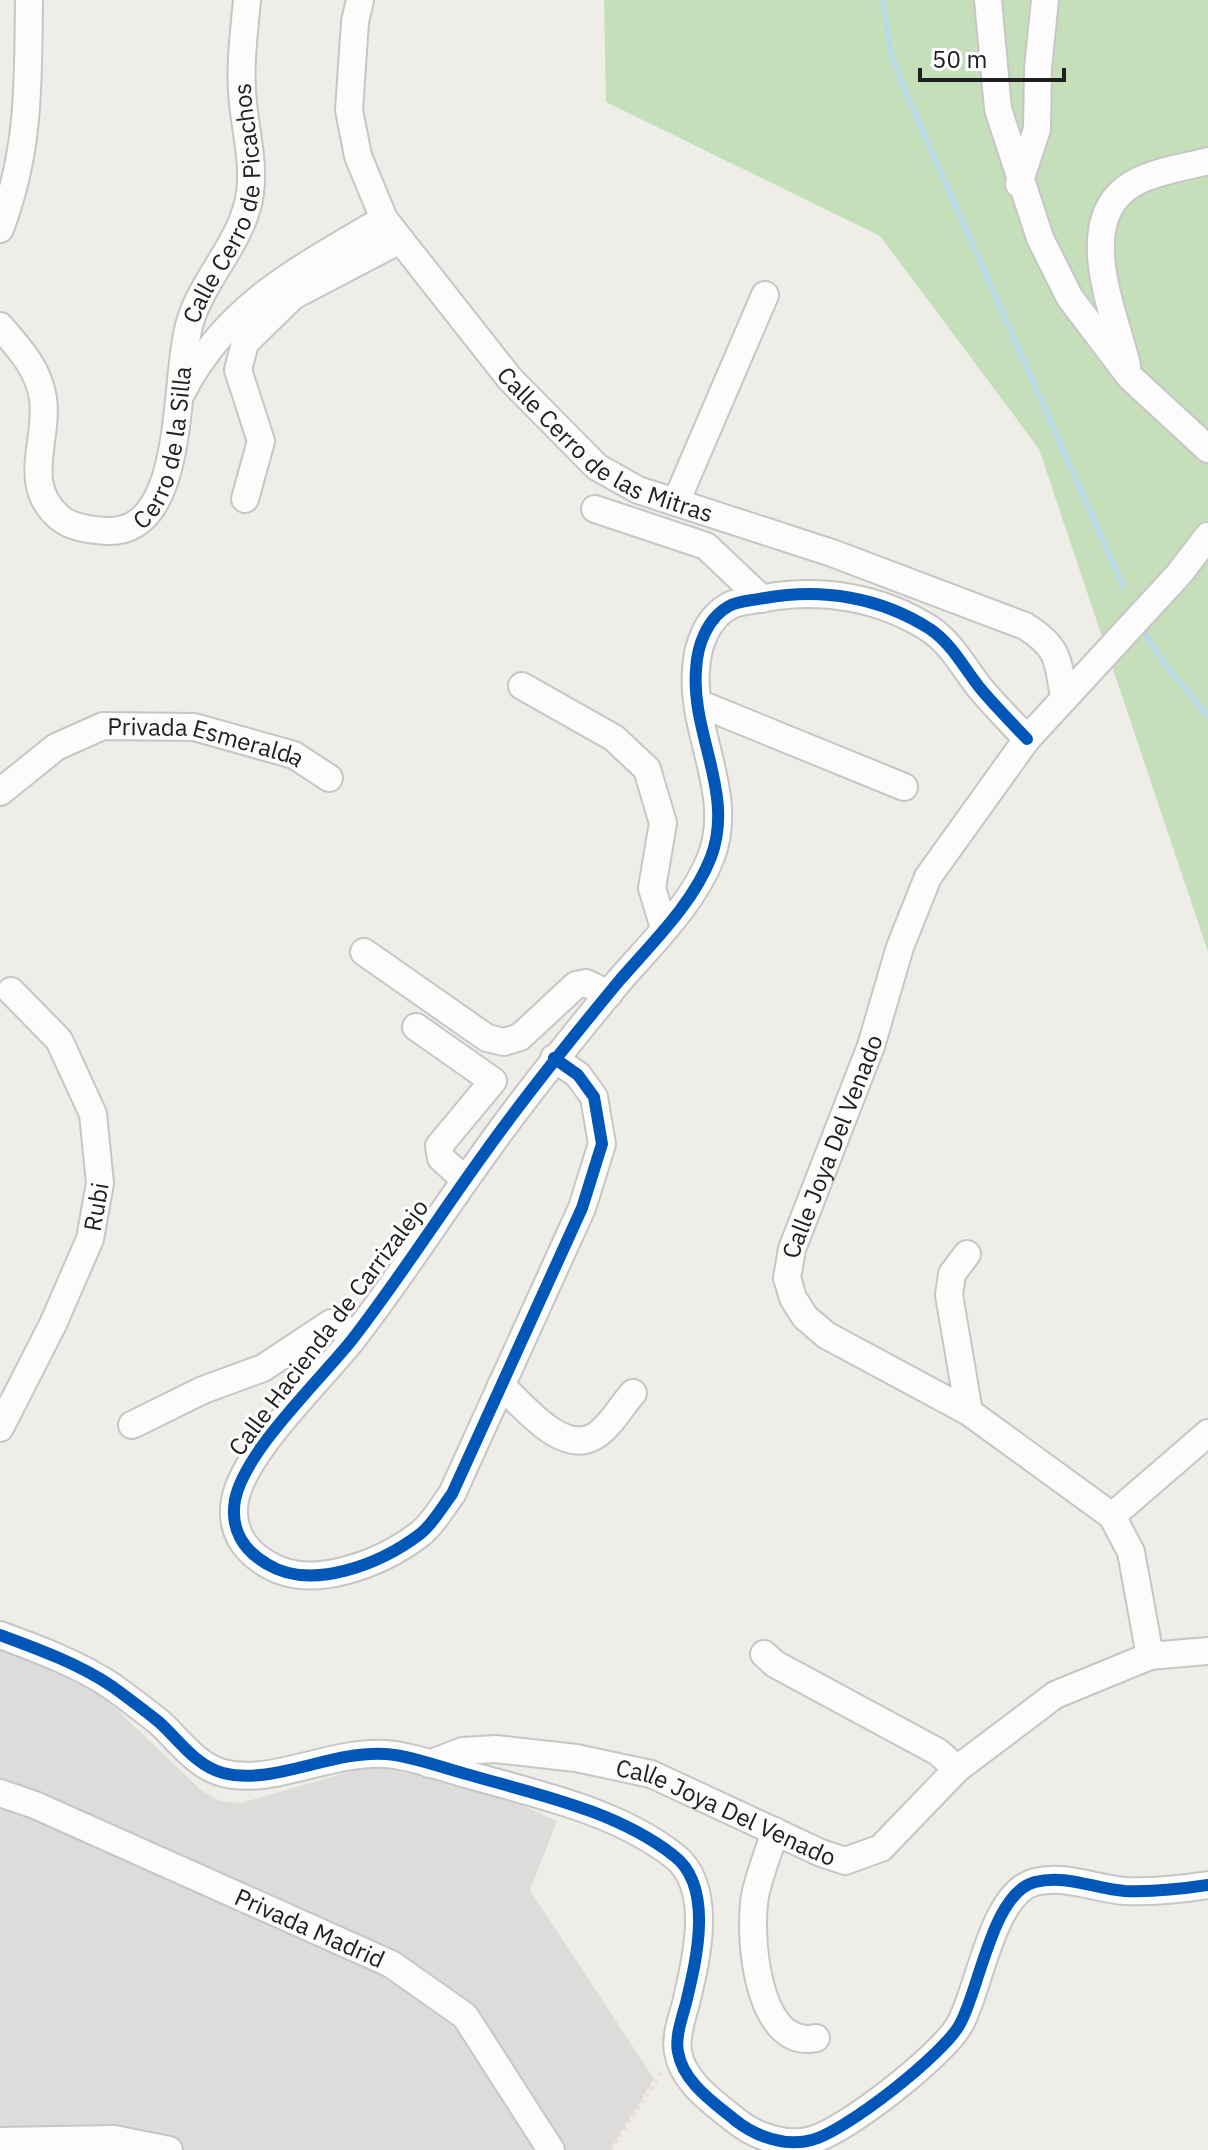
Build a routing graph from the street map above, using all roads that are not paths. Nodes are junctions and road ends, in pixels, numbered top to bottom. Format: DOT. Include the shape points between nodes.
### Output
graph roads {
  1 [pos="29,0"];
  2 [pos="247,0"];
  3 [pos="360,0"];
  4 [pos="988,0"];
  5 [pos="1045,0"];
  6 [pos="1208,161"];
  7 [pos="1019,184"];
  8 [pos="384,219"];
  9 [pos="0,229"];
  10 [pos="400,240"];
  11 [pos="765,295"];
  12 [pos="0,326"];
  13 [pos="1130,377"];
  14 [pos="177,402"];
  15 [pos="1208,449"];
  16 [pos="245,499"];
  17 [pos="676,502"];
  18 [pos="595,509"];
  19 [pos="1208,536"];
  20 [pos="762,599"];
  21 [pos="522,686"];
  22 [pos="1064,698"];
  23 [pos="698,703"];
  24 [pos="1027,739"];
  25 [pos="329,778"];
  26 [pos="904,787"];
  27 [pos="0,792"];
  28 [pos="664,928"];
  29 [pos="364,952"];
  30 [pos="11,991"];
  31 [pos="609,994"];
  32 [pos="416,1027"];
  33 [pos="554,1058"];
  34 [pos="465,1180"];
  35 [pos="967,1254"];
  36 [pos="351,1341"];
  37 [pos="501,1385"];
  38 [pos="633,1393"];
  39 [pos="969,1412"];
  40 [pos="132,1425"];
  41 [pos="0,1428"];
  42 [pos="1208,1433"];
  43 [pos="1112,1516"];
  44 [pos="0,1635"];
  45 [pos="1208,1651"];
  46 [pos="764,1654"];
  47 [pos="1150,1656"];
  48 [pos="429,1764"];
  49 [pos="957,1769"];
  50 [pos="0,1793"];
  51 [pos="775,1831"];
  52 [pos="1208,1885"];
  53 [pos="816,2038"];
  54 [pos="0,2141"];
  55 [pos="169,2150"];
  56 [pos="551,2150"];
  1 -- 9 [label="street" via="27,128"];
  2 -- 14 [label="street, Calle Cerro de Picachos" via="241,64 252,158 250,196 238,231 191,318"];
  3 -- 8 [label="street, Calle Cerro de las Mitras" via="349,110 358,156"];
  4 -- 7 [label="street" via="998,109"];
  5 -- 7 [label="street" via="1037,129"];
  6 -- 13 [label="street" via="1125,189 1108,212 1100,246 1105,289"];
  7 -- 13 [label="street" via="1070,298"];
  8 -- 10 [label="street, Calle Cerro de las Mitras"];
  8 -- 14 [label="street, Cerro de la Silla" via="279,282 229,321"];
  10 -- 16 [label="street" via="293,296 245,343 238,370 261,441"];
  10 -- 17 [label="street, Calle Cerro de las Mitras" via="510,379 597,467 638,490"];
  11 -- 17 [label="street"];
  12 -- 14 [label="street, Cerro de la Silla" via="34,369 43,400 37,472 46,504 63,520 89,530 119,532 143,519 161,493 172,463"];
  13 -- 15 [label="street"];
  17 -- 22 [label="street, Calle Cerro de las Mitras" via="832,553 1025,626 1046,639 1057,655"];
  18 -- 20 [label="street" via="706,546"];
  19 -- 22 [label="street, Calle Joya Del Venado"];
  20 -- 23 [label="street, Calle Hacienda de Carrizalejo" via="731,605 711,622 699,647"];
  20 -- 24 [label="street, Calle Hacienda de Carrizalejo" via="840,593 931,630"];
  21 -- 28 [label="street" via="614,738 647,769 663,823 652,888"];
  22 -- 24 [label="street, Calle Joya Del Venado"];
  23 -- 26 [label="street"];
  23 -- 28 [label="street, Calle Hacienda de Carrizalejo" via="721,816 711,857"];
  24 -- 39 [label="street, Calle Joya Del Venado" via="923,889 871,1046 792,1249 787,1278 805,1317 826,1335"];
  25 -- 27 [label="street, Privada Esmeralda" via="294,755 194,727 103,726 56,747"];
  28 -- 31 [label="street, Calle Hacienda de Carrizalejo"];
  29 -- 31 [label="street" via="487,1038 504,1042 520,1037 576,985 586,983"];
  30 -- 41 [label="street, Rubi" via="59,1040 93,1114 100,1183 90,1239"];
  31 -- 33 [label="street, Calle Hacienda de Carrizalejo"];
  32 -- 34 [label="street" via="493,1081 439,1146 441,1158"];
  33 -- 34 [label="street, Calle Hacienda de Carrizalejo"];
  33 -- 37 [label="street, Calle Hacienda de Carrizalejo" via="578,1075 594,1097 602,1144 582,1208"];
  34 -- 36 [label="street, Calle Hacienda de Carrizalejo"];
  35 -- 39 [label="street" via="952,1274 949,1295"];
  36 -- 37 [label="street, Calle Hacienda de Carrizalejo" via="264,1445 235,1500 235,1531 251,1554 273,1568 303,1574 346,1570 387,1556 424,1532 452,1494"];
  36 -- 40 [label="street" via="340,1324 331,1323 263,1368"];
  37 -- 38 [label="street" via="555,1433 574,1442 596,1436"];
  39 -- 43 [label="street, Calle Joya Del Venado"];
  42 -- 43 [label="street"];
  43 -- 47 [label="street, Calle Joya Del Venado" via="1131,1552"];
  44 -- 48 [label="street" via="109,1684 218,1772 262,1774 323,1759 386,1754"];
  45 -- 47 [label="street, Calle Joya Del Venado"];
  46 -- 49 [label="street" via="938,1752"];
  47 -- 49 [label="street, Calle Joya Del Venado" via="1055,1695"];
  48 -- 51 [label="street, Calle Joya Del Venado" via="463,1751 495,1749 576,1758 651,1774"];
  48 -- 52 [label="street" via="591,1811 677,1857 694,1883 699,1927 681,2060 705,2095 759,2136 810,2141 838,2130 943,2048 961,2022 1009,1901 1032,1882 1061,1879 1124,1891"];
  49 -- 51 [label="street, Calle Joya Del Venado" via="881,1848 866,1856 845,1861"];
  50 -- 56 [label="street, Privada Madrid" via="391,1964 465,2016"];
  51 -- 53 [label="street" via="756,1893 754,1944 765,2003 787,2035 802,2041"];
  54 -- 55 [label="street" via="114,2139"];
}
